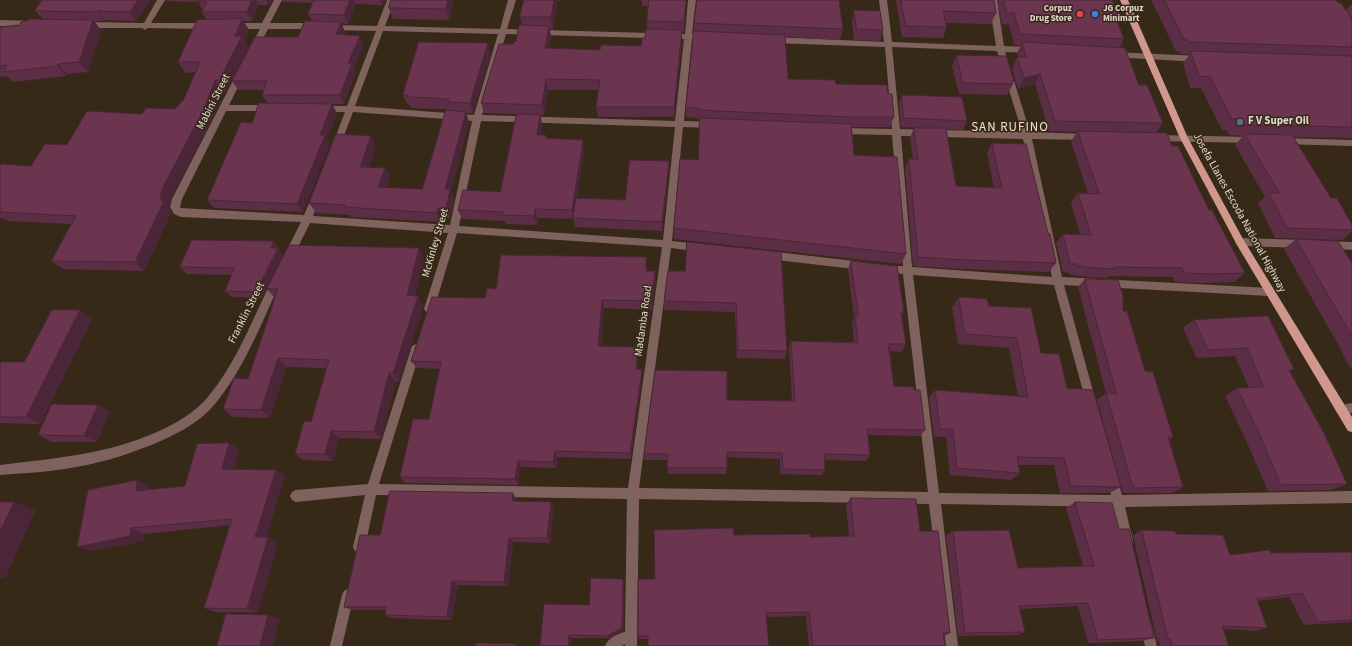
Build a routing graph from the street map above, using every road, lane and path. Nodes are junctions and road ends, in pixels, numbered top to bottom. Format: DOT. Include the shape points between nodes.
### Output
graph roads {
  1 [pos="160,0"];
  2 [pos="278,0"];
  3 [pos="391,0"];
  4 [pos="512,0"];
  5 [pos="692,0"];
  6 [pos="882,0"];
  7 [pos="993,0"];
  8 [pos="1124,0"];
  9 [pos="0,23"];
  10 [pos="38,24"];
  11 [pos="76,25"];
  12 [pos="213,26"];
  13 [pos="228,26"];
  14 [pos="265,26"];
  15 [pos="145,27"];
  16 [pos="380,28"];
  17 [pos="502,31"];
  18 [pos="689,36"];
  19 [pos="712,38"];
  20 [pos="766,40"];
  21 [pos="889,46"];
  22 [pos="1000,48"];
  23 [pos="1040,50"];
  24 [pos="252,53"];
  25 [pos="1104,54"];
  26 [pos="1148,57"];
  27 [pos="1206,59"];
  28 [pos="244,67"];
  29 [pos="224,108"];
  30 [pos="279,108"];
  31 [pos="311,109"];
  32 [pos="350,109"];
  33 [pos="477,118"];
  34 [pos="679,124"];
  35 [pos="718,126"];
  36 [pos="827,130"];
  37 [pos="898,133"];
  38 [pos="1027,136"];
  39 [pos="1098,137"];
  40 [pos="1146,138"];
  41 [pos="1184,138"];
  42 [pos="1258,140"];
  43 [pos="1274,141"];
  44 [pos="1352,143"];
  45 [pos="333,153"];
  46 [pos="321,182"];
  47 [pos="307,219"];
  48 [pos="454,229"];
  49 [pos="1240,242"];
  50 [pos="667,244"];
  51 [pos="1352,246"];
  52 [pos="706,249"];
  53 [pos="760,255"];
  54 [pos="908,271"];
  55 [pos="1058,281"];
  56 [pos="1269,292"];
  57 [pos="426,318"];
  58 [pos="419,341"];
  59 [pos="1352,408"];
  60 [pos="1340,409"];
  61 [pos="1093,410"];
  62 [pos="1352,427"];
  63 [pos="0,470"];
  64 [pos="1110,471"];
  65 [pos="372,489"];
  66 [pos="633,493"];
  67 [pos="296,496"];
  68 [pos="1352,497"];
  69 [pos="935,498"];
  70 [pos="1118,501"];
  71 [pos="1130,555"];
  72 [pos="357,556"];
  73 [pos="350,586"];
  74 [pos="1144,616"];
  75 [pos="631,641"];
  76 [pos="336,646"];
  77 [pos="610,646"];
  78 [pos="952,646"];
  79 [pos="1151,646"];
  1 -- 15 [label="street"];
  2 -- 14 [label="street"];
  3 -- 16 [label="street"];
  4 -- 17 [label="street, McKinley Street"];
  5 -- 18 [label="street, Madamba Road"];
  6 -- 21 [label="street"];
  7 -- 22 [label="street"];
  8 -- 26 [label="main road, Josefa Llanes Escoda National Highway"];
  9 -- 10 [label="street"];
  11 -- 15 [label="street"];
  12 -- 15 [label="street"];
  13 -- 14 [label="street"];
  14 -- 16 [label="street"];
  14 -- 24 [label="street"];
  16 -- 17 [label="street"];
  16 -- 32 [label="street"];
  17 -- 18 [label="street"];
  17 -- 33 [label="street, McKinley Street"];
  18 -- 19 [label="street"];
  18 -- 34 [label="street, Madamba Road"];
  20 -- 21 [label="street"];
  21 -- 22 [label="street"];
  21 -- 37 [label="street"];
  22 -- 23 [label="street"];
  22 -- 38 [label="street"];
  25 -- 26 [label="street"];
  26 -- 27 [label="street"];
  26 -- 41 [label="main road, Josefa Llanes Escoda National Highway"];
  28 -- 29 [label="street, Mabini Street"];
  29 -- 30 [label="street"];
  29 -- 47 [label="street, Mabini Street" via="177,199 177,211"];
  31 -- 32 [label="street"];
  32 -- 33 [label="street"];
  32 -- 45 [label="street"];
  33 -- 34 [label="street"];
  33 -- 48 [label="street, McKinley Street"];
  34 -- 35 [label="street"];
  34 -- 50 [label="street, Madamba Road"];
  36 -- 37 [label="street"];
  37 -- 38 [label="street"];
  37 -- 54 [label="street"];
  38 -- 39 [label="street"];
  38 -- 55 [label="street"];
  40 -- 41 [label="street"];
  41 -- 42 [label="street"];
  41 -- 49 [label="main road, Josefa Llanes Escoda National Highway"];
  43 -- 44 [label="street"];
  46 -- 47 [label="street, Franklin Street"];
  47 -- 48 [label="street"];
  47 -- 63 [label="street, Franklin Street" via="230,372 211,402 195,416 173,431 118,452 77,462"];
  48 -- 50 [label="street"];
  48 -- 57 [label="street, McKinley Street"];
  49 -- 51 [label="street"];
  49 -- 56 [label="main road, Josefa Llanes Escoda National Highway"];
  50 -- 52 [label="street"];
  50 -- 66 [label="street, Madamba Road"];
  53 -- 54 [label="street"];
  54 -- 55 [label="street"];
  54 -- 69 [label="street"];
  55 -- 56 [label="street"];
  55 -- 61 [label="street"];
  56 -- 60 [label="main road, Josefa Llanes Escoda National Highway"];
  58 -- 65 [label="street"];
  59 -- 60 [label="street"];
  60 -- 62 [label="main road, Josefa Llanes Escoda National Highway"];
  64 -- 70 [label="street"];
  65 -- 66 [label="street"];
  65 -- 67 [label="street"];
  65 -- 72 [label="street"];
  66 -- 69 [label="street"];
  66 -- 75 [label="street, Madamba Road"];
  68 -- 70 [label="street"];
  69 -- 70 [label="street"];
  69 -- 78 [label="street"];
  70 -- 71 [label="street"];
  73 -- 76 [label="street"];
  74 -- 79 [label="street"];
  75 -- 77 [label="street" via="621,639"];
}
